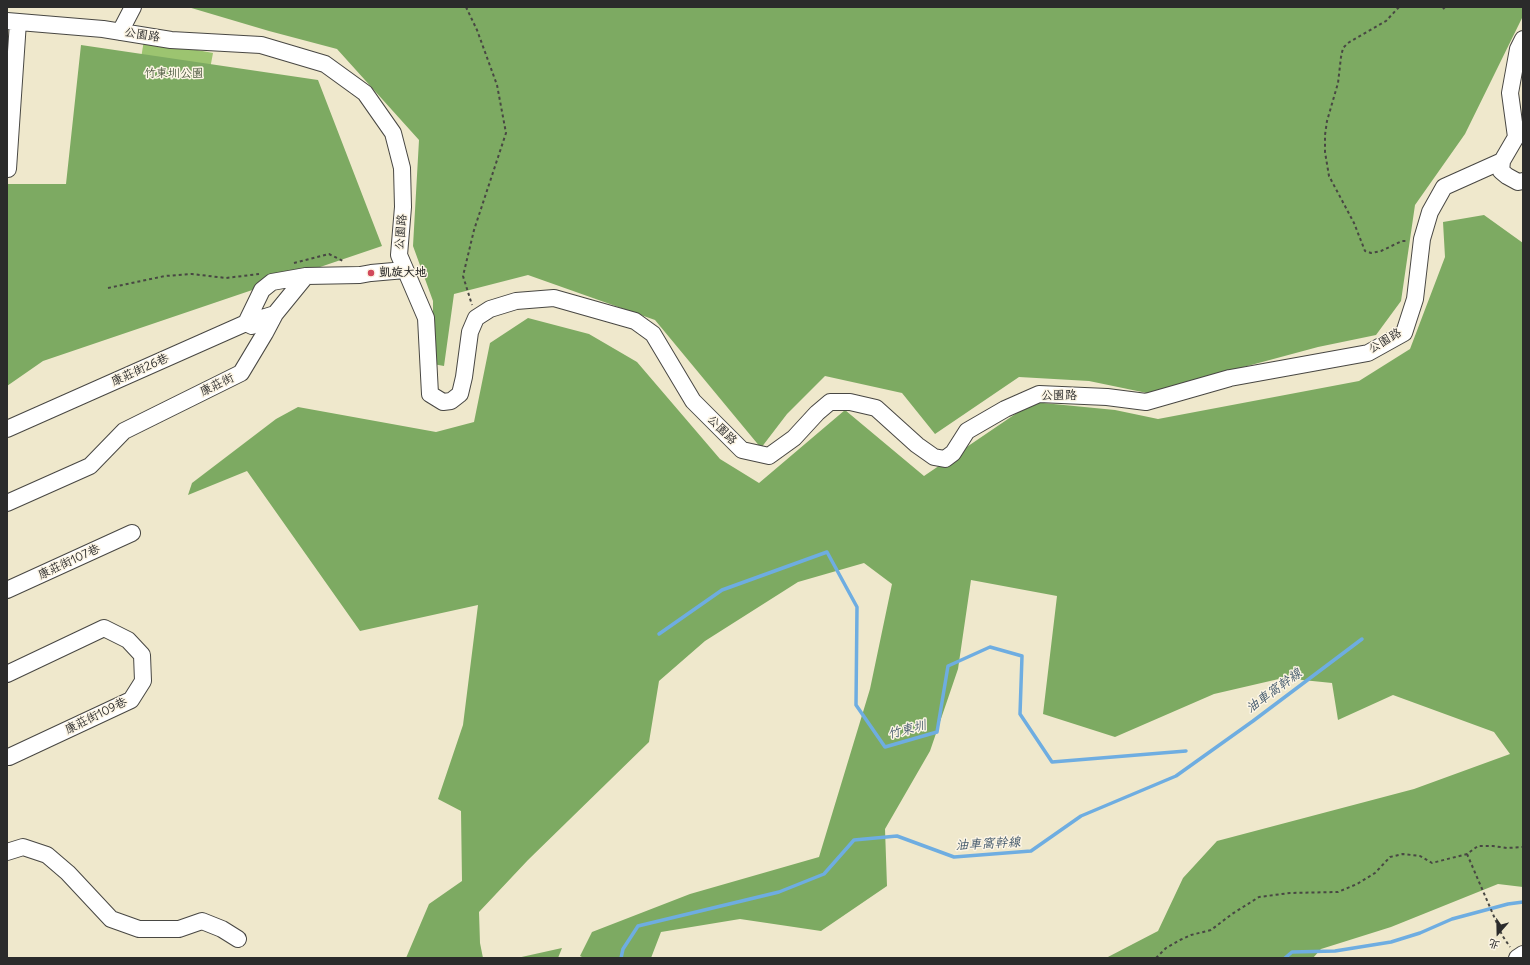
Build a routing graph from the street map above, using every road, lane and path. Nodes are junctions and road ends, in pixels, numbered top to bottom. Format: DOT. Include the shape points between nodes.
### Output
graph roads {
  1 [pos="133,7"];
  2 [pos="466,7"];
  3 [pos="1399,7"];
  4 [pos="12,21"];
  5 [pos="120,32"];
  6 [pos="1523,39"];
  7 [pos="1502,161"];
  8 [pos="8,169"];
  9 [pos="1523,181"];
  10 [pos="1422,239"];
  11 [pos="292,263"];
  12 [pos="405,270"];
  13 [pos="264,272"];
  14 [pos="360,275"];
  15 [pos="306,276"];
  16 [pos="108,288"];
  17 [pos="275,314"];
  18 [pos="476,318"];
  19 [pos="246,323"];
  20 [pos="265,333"];
  21 [pos="7,429"];
  22 [pos="7,503"];
  23 [pos="132,533"];
  24 [pos="7,590"];
  25 [pos="7,674"];
  26 [pos="9,758"];
  27 [pos="1523,847"];
  28 [pos="7,852"];
  29 [pos="1467,854"];
  30 [pos="238,939"];
  31 [pos="1520,957"];
  32 [pos="1156,958"];
  1 -- 5 [label="street"];
  2 -- 18 [label="path" via="497,85 506,133 474,230 463,276"];
  3 -- 10 [label="path" via="1386,21 1343,48 1338,83 1327,121 1325,159 1329,176 1354,223 1365,251 1381,251 1402,241"];
  4 -- 5 [label="street, 公園路"];
  4 -- 8 [label="street"];
  5 -- 12 [label="street, 公園路" via="171,40 261,45 325,64 364,93 393,133 402,168 403,207 399,255"];
  6 -- 7 [label="street" via="1518,49 1510,93 1516,137"];
  7 -- 9 [label="street" via="1501,171 1518,182"];
  7 -- 10 [label="street, 公園路" via="1444,187 1430,212"];
  10 -- 18 [label="street, 公園路" via="1415,299 1404,333 1368,352 1230,378 1146,402 1107,397 1039,394 968,431 952,453 945,458 934,457 928,453 876,408 850,402 830,402 794,438 770,456 742,450 693,401 653,334 635,321 554,298 516,301 490,309"];
  11 -- 14 [label="path" via="329,254 349,264"];
  12 -- 14 [label="street"];
  12 -- 18 [label="street, 公園路" via="426,318 430,394 443,402 451,401 460,394 470,332"];
  13 -- 16 [label="path" via="226,278 192,274 165,276"];
  14 -- 15 [label="street"];
  15 -- 17 [label="street, 康莊街"];
  15 -- 19 [label="street" via="272,282 262,290"];
  17 -- 19 [label="street, 康莊街26巷"];
  17 -- 20 [label="street, 康莊街"];
  19 -- 20 [label="street"];
  19 -- 21 [label="street, 康莊街26巷"];
  20 -- 22 [label="street, 康莊街" via="241,373 124,431 90,466"];
  23 -- 24 [label="street, 康莊街107巷"];
  25 -- 26 [label="street, 康莊街109巷" via="104,628 128,640 142,655 143,681 131,700"];
  27 -- 29 [label="path" via="1478,846"];
  28 -- 30 [label="street" via="23,847 47,855 68,873 111,919 147,929 179,929 202,921"];
  29 -- 31 [label="path" via="1502,936"];
  29 -- 32 [label="path" via="1432,863 1420,856 1403,854 1390,857 1375,873 1338,892 1290,893 1259,897 1211,930 1180,940"];
}
